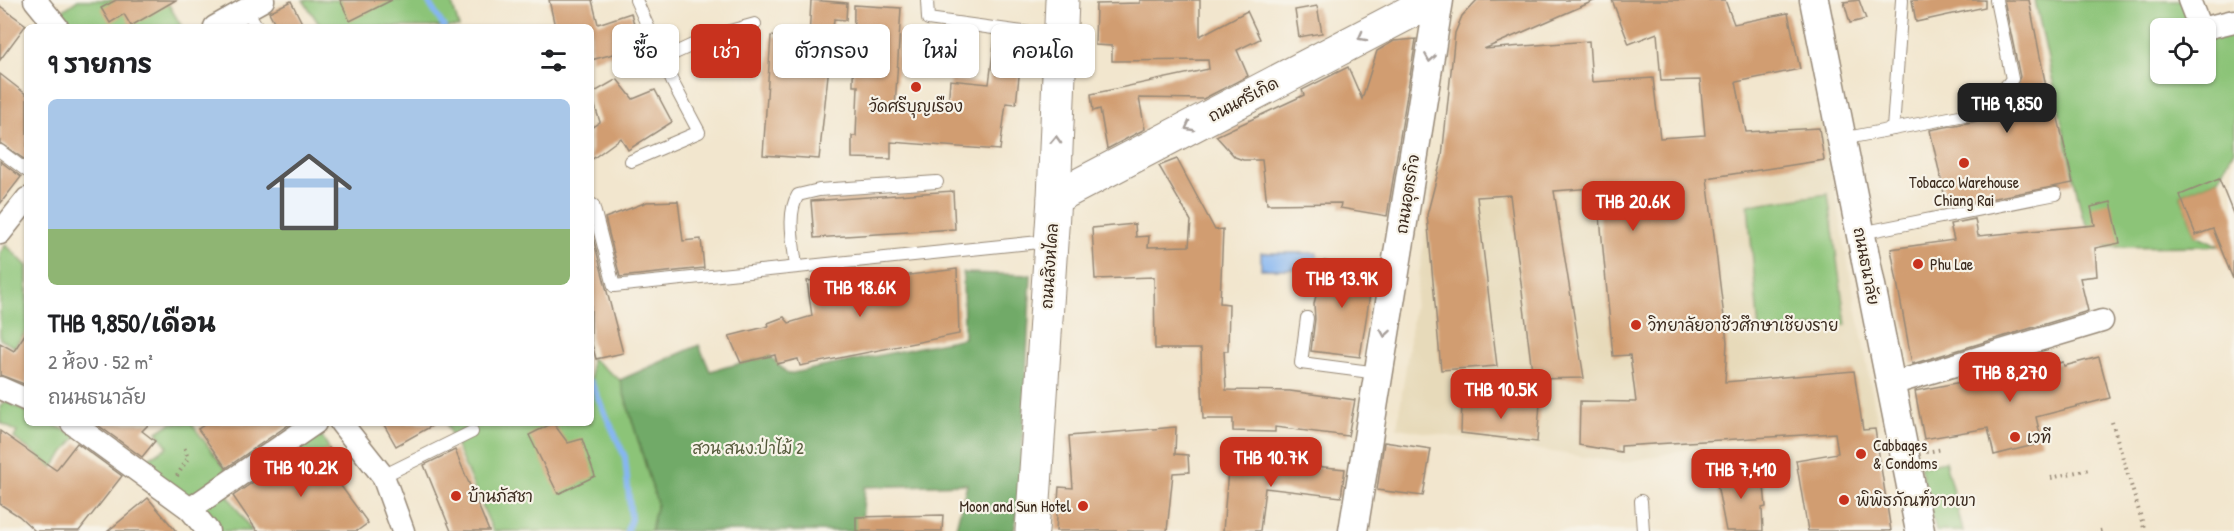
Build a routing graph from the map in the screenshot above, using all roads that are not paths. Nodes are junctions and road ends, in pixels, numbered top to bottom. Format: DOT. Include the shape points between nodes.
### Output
graph roads {
  1 [pos="35,0"];
  2 [pos="636,0"];
  3 [pos="927,0"];
  4 [pos="1062,0"];
  5 [pos="1433,0"];
  6 [pos="1439,0"];
  7 [pos="1814,0"];
  8 [pos="1902,0"];
  9 [pos="1996,0"];
  10 [pos="2189,0"];
  11 [pos="255,12"];
  12 [pos="2196,18"];
  13 [pos="2234,21"];
  14 [pos="55,24"];
  15 [pos="223,24"];
  16 [pos="647,24"];
  17 [pos="1061,24"];
  18 [pos="2216,25"];
  19 [pos="991,28"];
  20 [pos="672,78"];
  21 [pos="1058,78"];
  22 [pos="1893,129"];
  23 [pos="1842,139"];
  24 [pos="0,151"];
  25 [pos="631,161"];
  26 [pos="24,169"];
  27 [pos="937,182"];
  28 [pos="2056,194"];
  29 [pos="1054,198"];
  30 [pos="24,203"];
  31 [pos="594,210"];
  32 [pos="0,233"];
  33 [pos="1861,233"];
  34 [pos="1050,240"];
  35 [pos="796,267"];
  36 [pos="1307,318"];
  37 [pos="2102,321"];
  38 [pos="1378,373"];
  39 [pos="1891,384"];
  40 [pos="0,388"];
  41 [pos="24,399"];
  42 [pos="76,426"];
  43 [pos="311,426"];
  44 [pos="343,426"];
  45 [pos="472,432"];
  46 [pos="383,476"];
  47 [pos="1641,501"];
  48 [pos="190,509"];
  49 [pos="208,531"];
  50 [pos="403,531"];
  51 [pos="1032,531"];
  52 [pos="1353,531"];
  53 [pos="1643,531"];
  54 [pos="1920,531"];
  1 -- 14 [label="street"];
  2 -- 16 [label="lane"];
  3 -- 19 [label="lane" via="928,19"];
  4 -- 17 [label="main road, ถนนสิงหไคล"];
  5 -- 29 [label="main road, ถนนศรีเกิด, one-way"];
  6 -- 38 [label="street, ถนนอุตรกิจ, one-way"];
  7 -- 23 [label="street, ถนนธนาลัย"];
  8 -- 22 [label="lane"];
  9 -- 22 [label="lane" via="2012,79 1985,111"];
  10 -- 12 [label="street"];
  11 -- 15 [label="street"];
  13 -- 18 [label="street"];
  20 -- 25 [label="lane" via="699,132"];
  29 -- 21 [label="main road, ถนนสิงหไคล, one-way"];
  22 -- 23 [label="lane"];
  23 -- 33 [label="street, ถนนธนาลัย"];
  24 -- 26 [label="lane"];
  27 -- 35 [label="lane" via="819,190 798,195 792,215"];
  28 -- 33 [label="lane"];
  29 -- 34 [label="main road, ถนนสิงหไคล"];
  30 -- 32 [label="street"];
  31 -- 35 [label="lane" via="614,286"];
  33 -- 39 [label="street, ถนนธนาลัย"];
  34 -- 35 [label="lane"];
  34 -- 51 [label="main road, ถนนสิงหไคล"];
  36 -- 38 [label="lane" via="1301,363"];
  37 -- 39 [label="street"];
  38 -- 52 [label="street, ถนนอุตรกิจ"];
  39 -- 54 [label="street, ถนนธนาลัย"];
  40 -- 41 [label="street"];
  42 -- 48 [label="street"];
  43 -- 48 [label="street"];
  44 -- 46 [label="street"];
  45 -- 46 [label="lane"];
  46 -- 50 [label="street"];
  47 -- 53 [label="lane"];
  48 -- 49 [label="street"];
}
